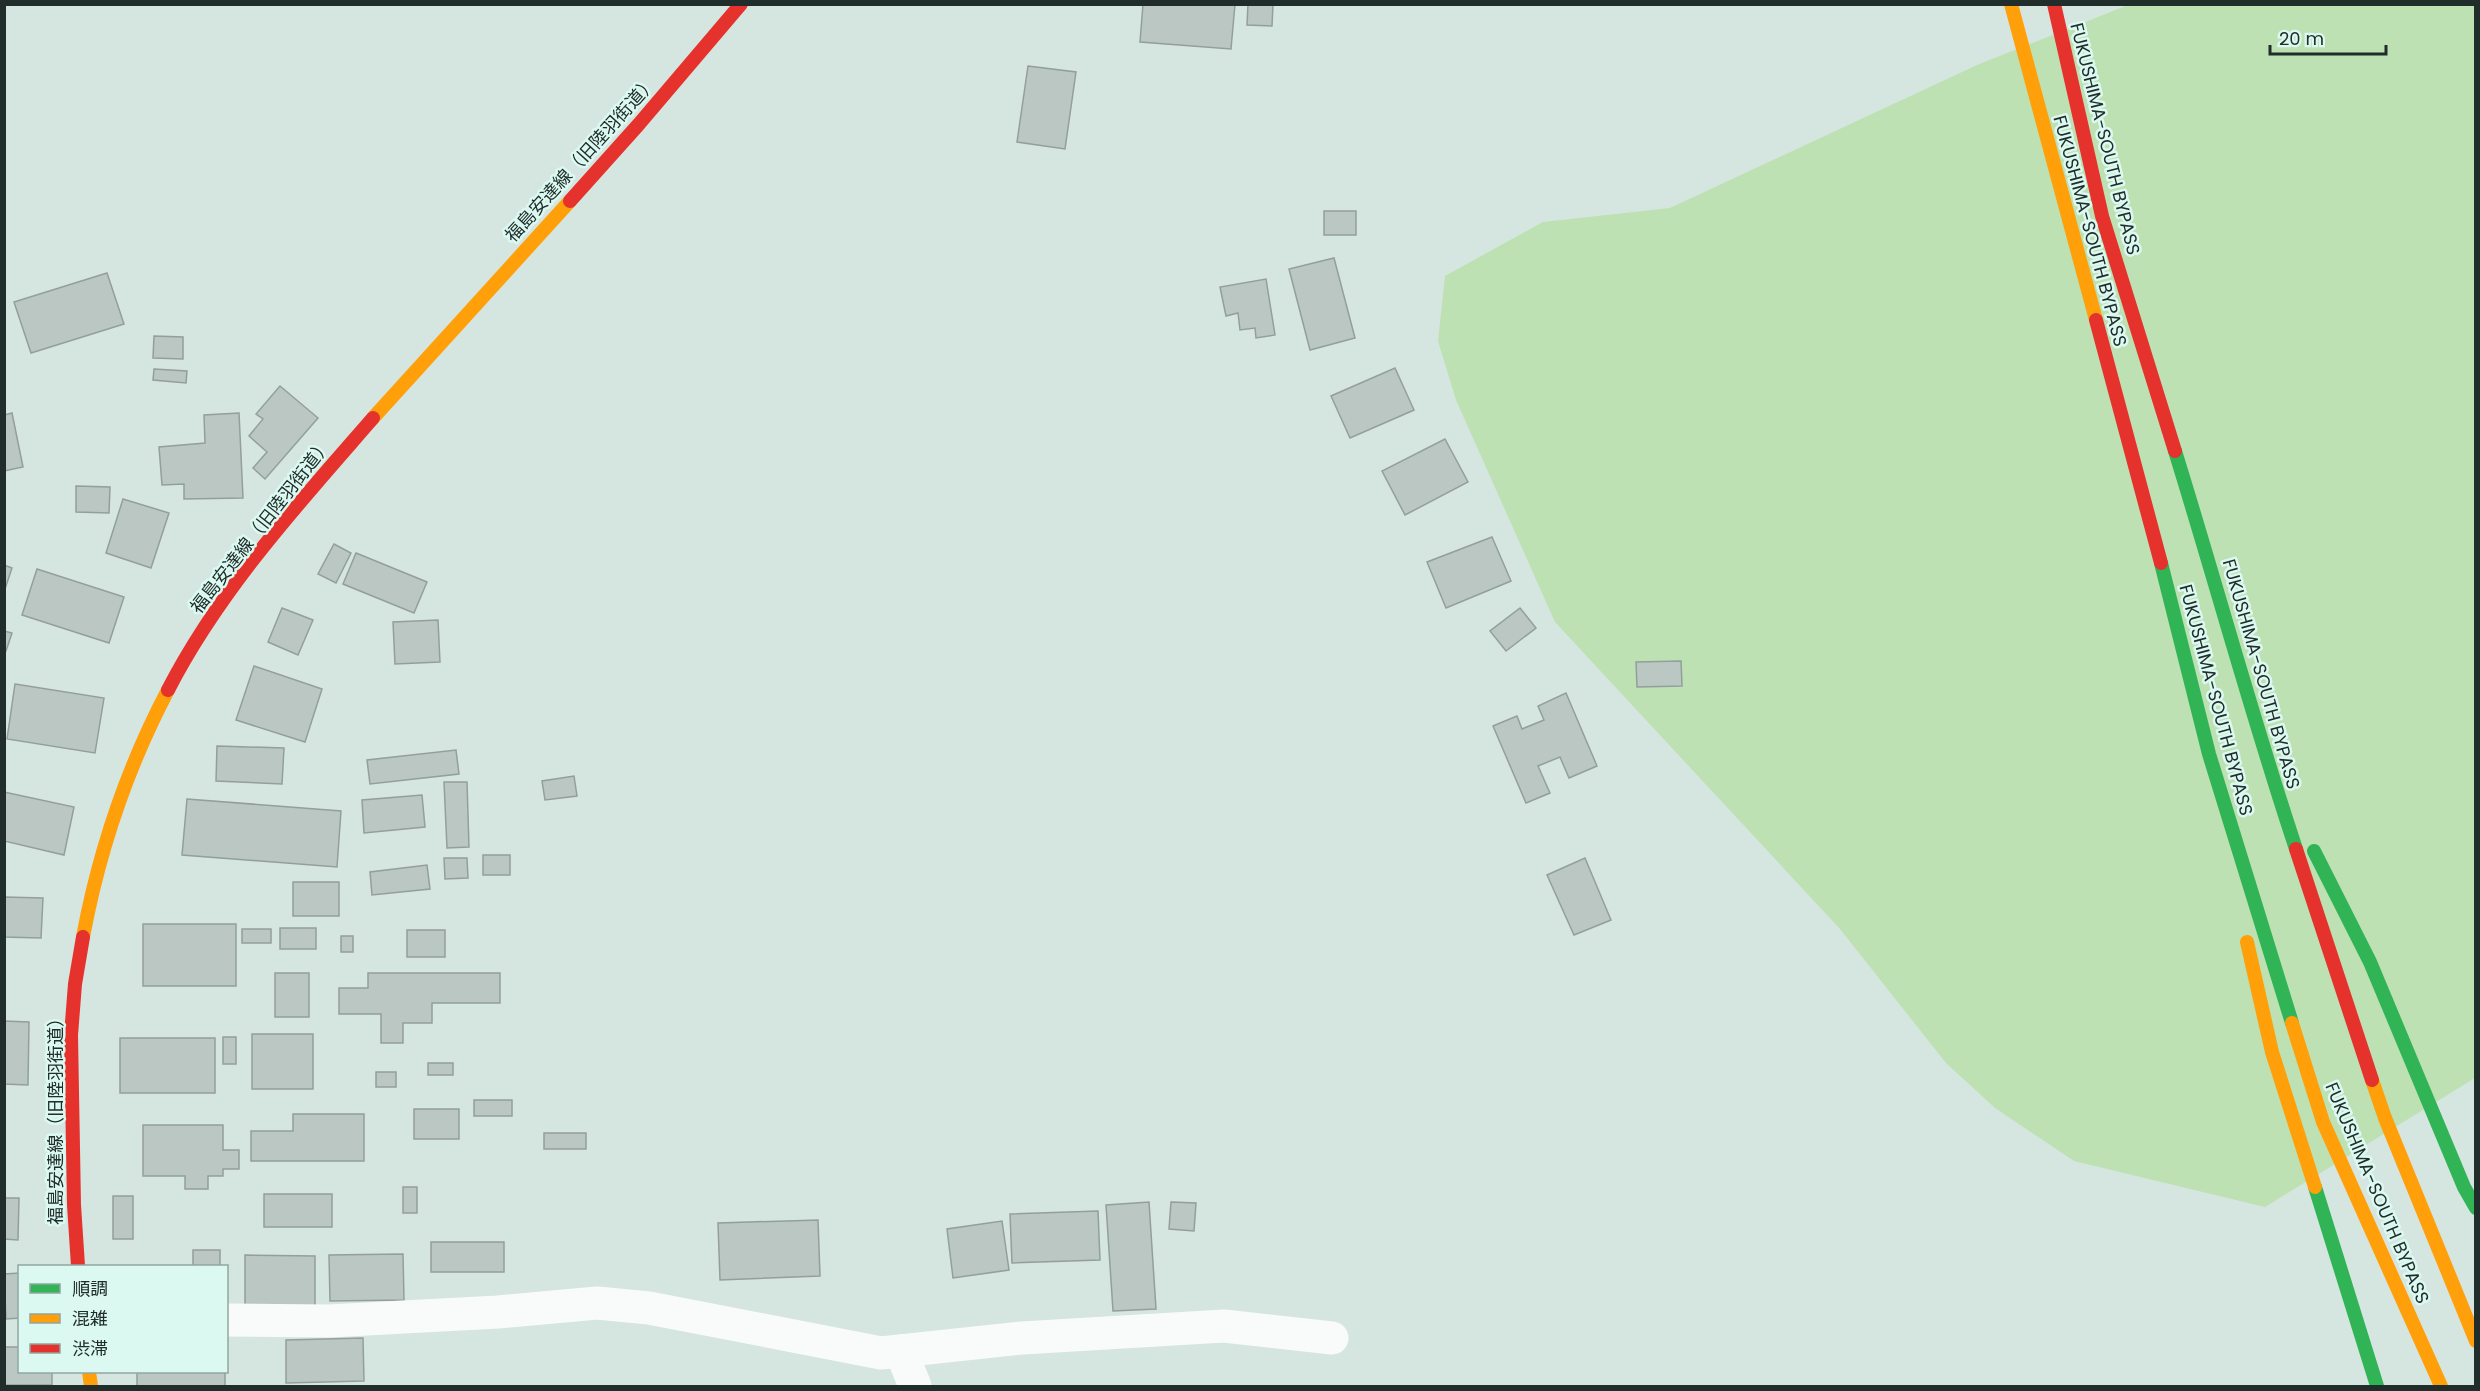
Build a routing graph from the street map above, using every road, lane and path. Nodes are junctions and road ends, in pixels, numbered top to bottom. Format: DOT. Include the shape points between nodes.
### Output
graph roads {
  1 [pos="741,4"];
  2 [pos="2011,4"];
  3 [pos="2054,4"];
  4 [pos="2168,589"];
  5 [pos="2264,753"];
  6 [pos="2233,878"];
  7 [pos="2243,925"];
  8 [pos="2475,1208"];
  9 [pos="78,1265"];
  10 [pos="228,1320"];
  11 [pos="1332,1338"];
  12 [pos="2475,1341"];
  13 [pos="901,1351"];
  14 [pos="915,1386"];
  15 [pos="2377,1386"];
  16 [pos="2441,1386"];
  1 -- 9 [label="main road, 福島安達線（旧陸羽街道）" via="624,142 432,348 287,517 225,597 163,700 129,772 83,938 72,1014 73,1218"];
  2 -- 4 [label="main road, FUKUSHIMA-SOUTH BYPASS"];
  3 -- 5 [label="main road, FUKUSHIMA-SOUTH BYPASS" via="2102,216 2218,590"];
  4 -- 6 [label="main road"];
  4 -- 16 [label="main road, FUKUSHIMA-SOUTH BYPASS" via="2209,754 2323,1122"];
  5 -- 8 [label="main road" via="2370,962"];
  5 -- 12 [label="main road, FUKUSHIMA-SOUTH BYPASS" via="2385,1118"];
  7 -- 15 [label="main road" via="2272,1052"];
  10 -- 13 [label="street" via="329,1321 597,1303 649,1308 881,1353"];
  11 -- 13 [label="street" via="1224,1326 1022,1338"];
  13 -- 14 [label="street"];
}
